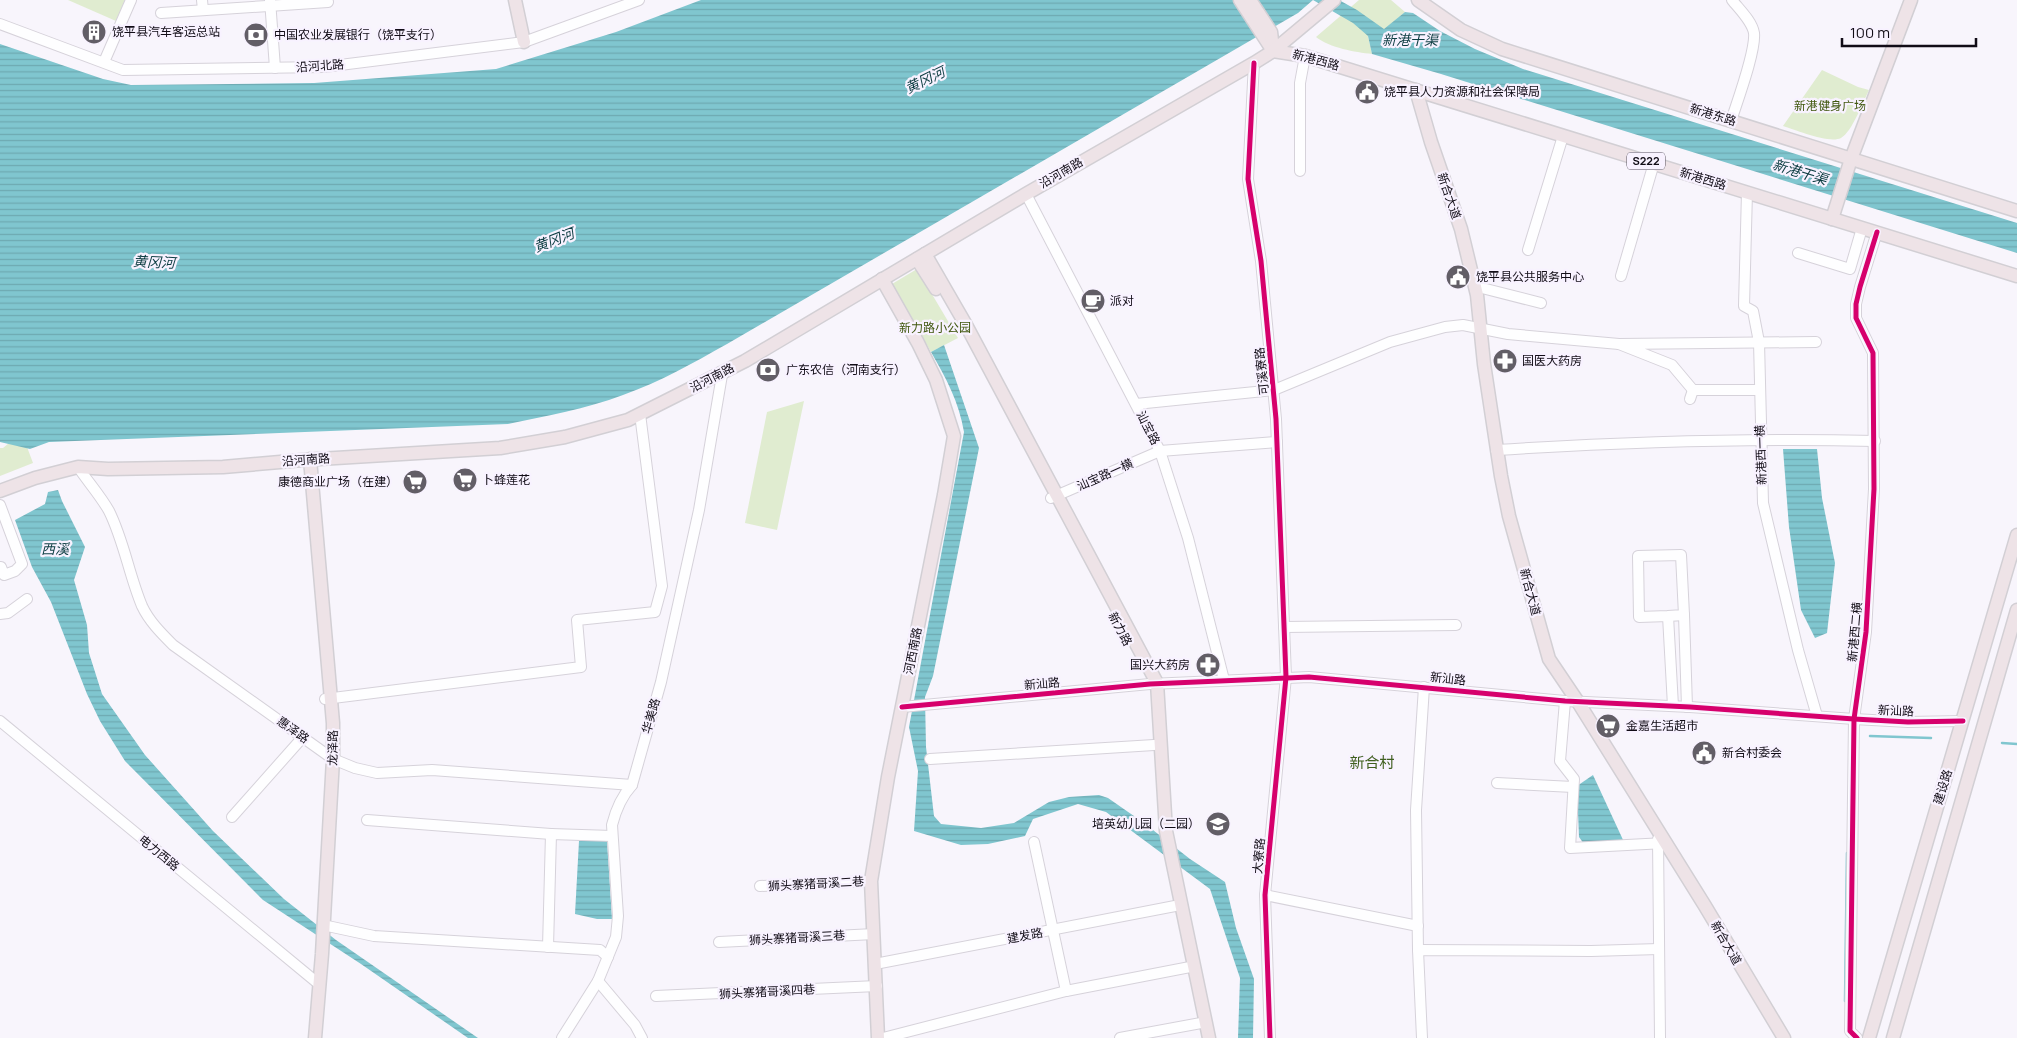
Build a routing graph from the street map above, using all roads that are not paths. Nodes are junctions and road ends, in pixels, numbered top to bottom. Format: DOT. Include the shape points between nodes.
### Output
graph roads {
  1 [pos="131,0"];
  2 [pos="515,0"];
  3 [pos="639,0"];
  4 [pos="1240,0"];
  5 [pos="1250,0"];
  6 [pos="1334,0"];
  7 [pos="1418,0"];
  8 [pos="1732,0"];
  9 [pos="1911,0"];
  10 [pos="328,2"];
  11 [pos="270,3"];
  12 [pos="236,4"];
  13 [pos="203,5"];
  14 [pos="161,13"];
  15 [pos="0,24"];
  16 [pos="524,42"];
  17 [pos="1273,51"];
  18 [pos="1305,56"];
  19 [pos="104,62"];
  20 [pos="1254,63"];
  21 [pos="275,68"];
  22 [pos="1416,90"];
  23 [pos="1731,121"];
  24 [pos="1563,136"];
  25 [pos="1850,162"];
  26 [pos="1654,163"];
  27 [pos="1300,171"];
  28 [pos="1747,192"];
  29 [pos="1026,194"];
  30 [pos="2017,211"];
  31 [pos="1832,219"];
  32 [pos="1862,228"];
  33 [pos="1877,232"];
  34 [pos="1528,250"];
  35 [pos="1798,253"];
  36 [pos="921,256"];
  37 [pos="1621,276"];
  38 [pos="2017,276"];
  39 [pos="882,280"];
  40 [pos="1476,290"];
  41 [pos="1541,303"];
  42 [pos="1481,328"];
  43 [pos="1759,342"];
  44 [pos="1816,342"];
  45 [pos="1619,344"];
  46 [pos="722,374"];
  47 [pos="1274,390"];
  48 [pos="1760,390"];
  49 [pos="1136,404"];
  50 [pos="640,414"];
  51 [pos="1760,439"];
  52 [pos="1277,442"];
  53 [pos="1875,442"];
  54 [pos="1496,450"];
  55 [pos="1160,451"];
  56 [pos="306,459"];
  57 [pos="78,467"];
  58 [pos="0,491"];
  59 [pos="1054,497"];
  60 [pos="0,505"];
  61 [pos="2017,535"];
  62 [pos="1,567"];
  63 [pos="27,599"];
  64 [pos="2017,610"];
  65 [pos="0,614"];
  66 [pos="1684,615"];
  67 [pos="1668,616"];
  68 [pos="1456,624"];
  69 [pos="1284,627"];
  70 [pos="1286,677"];
  71 [pos="1224,680"];
  72 [pos="1153,684"];
  73 [pos="1424,687"];
  74 [pos="328,699"];
  75 [pos="1571,701"];
  76 [pos="1673,706"];
  77 [pos="902,707"];
  78 [pos="1687,707"];
  79 [pos="1817,716"];
  80 [pos="1854,719"];
  81 [pos="0,721"];
  82 [pos="1963,721"];
  83 [pos="1982,727"];
  84 [pos="303,737"];
  85 [pos="1154,745"];
  86 [pos="329,757"];
  87 [pos="930,759"];
  88 [pos="1497,784"];
  89 [pos="632,785"];
  90 [pos="1574,787"];
  91 [pos="232,817"];
  92 [pos="368,820"];
  93 [pos="1162,828"];
  94 [pos="550,834"];
  95 [pos="612,836"];
  96 [pos="1661,840"];
  97 [pos="1034,842"];
  98 [pos="1170,866"];
  99 [pos="871,881"];
  100 [pos="760,886"];
  101 [pos="1265,895"];
  102 [pos="1175,906"];
  103 [pos="323,925"];
  104 [pos="1418,926"];
  105 [pos="1054,930"];
  106 [pos="874,934"];
  107 [pos="719,942"];
  108 [pos="548,946"];
  109 [pos="1660,949"];
  110 [pos="1418,950"];
  111 [pos="608,957"];
  112 [pos="875,964"];
  113 [pos="1190,967"];
  114 [pos="598,981"];
  115 [pos="316,982"];
  116 [pos="877,986"];
  117 [pos="1066,991"];
  118 [pos="656,996"];
  119 [pos="1201,1023"];
  120 [pos="1780,1037"];
  121 [pos="307,1038"];
  122 [pos="315,1038"];
  123 [pos="562,1038"];
  124 [pos="642,1038"];
  125 [pos="878,1038"];
  126 [pos="883,1038"];
  127 [pos="1120,1038"];
  128 [pos="1203,1038"];
  129 [pos="1209,1038"];
  130 [pos="1270,1038"];
  131 [pos="1422,1038"];
  132 [pos="1660,1038"];
  133 [pos="1856,1038"];
  134 [pos="1869,1038"];
  135 [pos="1893,1038"];
  1 -- 19 [label="street"];
  2 -- 16 [label="main road"];
  3 -- 16 [label="street, 沿河北路"];
  4 -- 17 [label="main road"];
  5 -- 17 [label="main road" via="1271,32"];
  6 -- 17 [label="main road, 沿河南路"];
  7 -- 23 [label="main road, 新港东路" via="1461,30 1502,49"];
  8 -- 23 [label="street" via="1754,32"];
  9 -- 25 [label="main road"];
  10 -- 11 [label="street"];
  11 -- 12 [label="street"];
  11 -- 21 [label="street"];
  12 -- 13 [label="street"];
  13 -- 14 [label="street"];
  15 -- 19 [label="street, 沿河北路"];
  16 -- 21 [label="street, 沿河北路" via="324,67"];
  17 -- 18 [label="main road, 新港西路 / S222"];
  17 -- 20 [label="main road, 沿河南路"];
  18 -- 22 [label="main road, 新港西路 / S222"];
  18 -- 27 [label="street" via="1300,83"];
  19 -- 21 [label="street, 沿河北路" via="123,70"];
  20 -- 29 [label="main road, 沿河南路"];
  20 -- 47 [label="street, 可溪寮路" via="1248,179"];
  22 -- 24 [label="main road, 新港西路 / S222"];
  22 -- 40 [label="main road, 新合大道" via="1461,229"];
  23 -- 25 [label="main road, 新港东路"];
  24 -- 26 [label="main road, 新港西路 / S222"];
  24 -- 34 [label="street"];
  25 -- 30 [label="main road, 新港东路"];
  25 -- 31 [label="main road"];
  26 -- 28 [label="main road, 新港西路 / S222"];
  26 -- 37 [label="street"];
  28 -- 31 [label="main road, 新港西路 / S222"];
  28 -- 43 [label="street, 新港西一横" via="1744,306 1753,311"];
  29 -- 36 [label="main road, 沿河南路"];
  29 -- 49 [label="street, 汕宝路"];
  31 -- 32 [label="main road, 新港西路 / S222"];
  32 -- 33 [label="main road, 新港西路 / S222"];
  32 -- 35 [label="street" via="1850,269"];
  33 -- 38 [label="main road, 新港西路 / S222"];
  33 -- 53 [label="street, 新港西二横" via="1856,304 1856,318 1874,353"];
  36 -- 39 [label="main road, 沿河南路"];
  36 -- 59 [label="main road, 新力路"];
  39 -- 46 [label="main road, 沿河南路"];
  39 -- 77 [label="main road, 河西南路" via="936,380 954,436"];
  40 -- 41 [label="street" via="1482,288"];
  40 -- 42 [label="main road, 新合大道"];
  42 -- 45 [label="street" via="1508,334"];
  42 -- 47 [label="street" via="1463,324 1414,334"];
  42 -- 54 [label="main road, 新合大道"];
  43 -- 44 [label="street"];
  43 -- 45 [label="street"];
  43 -- 48 [label="street, 新港西一横"];
  45 -- 48 [label="street" via="1672,365 1692,394"];
  46 -- 50 [label="main road, 沿河南路"];
  46 -- 89 [label="street, 华美路" via="699,510 661,682"];
  47 -- 49 [label="street"];
  47 -- 52 [label="street, 可溪寮路"];
  48 -- 51 [label="street, 新港西一横"];
  49 -- 55 [label="street, 汕宝路"];
  50 -- 56 [label="main road, 沿河南路" via="565,437 500,448"];
  50 -- 74 [label="street" via="662,586 655,612 577,620 581,667"];
  51 -- 53 [label="street"];
  51 -- 54 [label="street"];
  51 -- 79 [label="street, 新港西一横" via="1763,502"];
  52 -- 55 [label="street, 汕宝路一横"];
  52 -- 69 [label="street, 可溪寮路"];
  53 -- 80 [label="street, 新港西二横" via="1866,632"];
  54 -- 75 [label="main road, 新合大道" via="1509,516 1548,659"];
  55 -- 59 [label="street, 汕宝路一横"];
  55 -- 71 [label="street, 汕宝路" via="1188,538"];
  56 -- 57 [label="main road, 沿河南路" via="223,467"];
  56 -- 74 [label="main road, 龙泽路"];
  57 -- 58 [label="main road, 沿河南路"];
  57 -- 84 [label="street, 惠泽路" via="109,512 143,607 155,627 172,646"];
  59 -- 72 [label="main road, 新力路"];
  60 -- 62 [label="street" via="22,564 15,571 4,574"];
  61 -- 82 [label="main road, 建设路"];
  63 -- 65 [label="street" via="8,613"];
  64 -- 83 [label="main road, 建设路"];
  66 -- 67 [label="street"];
  66 -- 67 [label="street" via="1681,555 1638,556 1639,617"];
  66 -- 78 [label="street"];
  67 -- 76 [label="street"];
  68 -- 69 [label="street"];
  69 -- 70 [label="street, 可溪寮路"];
  70 -- 71 [label="street, 新汕路"];
  70 -- 73 [label="street, 新汕路"];
  70 -- 101 [label="street, 大寮路"];
  71 -- 72 [label="street, 新汕路"];
  72 -- 77 [label="street, 新汕路"];
  72 -- 85 [label="main road, 新力路"];
  72 -- 93 [label="main road"];
  73 -- 75 [label="street, 新汕路"];
  73 -- 104 [label="street" via="1416,810"];
  74 -- 86 [label="main road, 龙泽路"];
  75 -- 76 [label="street, 新汕路"];
  75 -- 90 [label="street" via="1560,761 1574,779"];
  75 -- 96 [label="main road, 新合大道"];
  76 -- 78 [label="street, 新汕路"];
  77 -- 99 [label="main road, 河西南路"];
  78 -- 79 [label="street, 新汕路"];
  79 -- 80 [label="street, 新汕路"];
  80 -- 82 [label="street, 新汕路"];
  80 -- 133 [label="street, 新港西二横" via="1850,1031"];
  81 -- 115 [label="street, 电力西路"];
  82 -- 83 [label="main road"];
  82 -- 134 [label="main road, 建设路"];
  83 -- 135 [label="main road, 建设路"];
  84 -- 86 [label="street, 惠泽路"];
  84 -- 91 [label="street"];
  85 -- 87 [label="street"];
  85 -- 93 [label="main road, 新力路"];
  86 -- 89 [label="street, 惠泽路" via="355,768 377,772 432,770"];
  86 -- 103 [label="main road, 龙泽路"];
  86 -- 115 [label="main road, 龙泽路"];
  88 -- 90 [label="street"];
  89 -- 95 [label="street, 华美路" via="615,811"];
  90 -- 96 [label="street" via="1570,848"];
  92 -- 94 [label="street"];
  93 -- 98 [label="main road, 新力路"];
  94 -- 95 [label="street"];
  94 -- 108 [label="street"];
  95 -- 111 [label="street, 华美路" via="618,916 616,937"];
  96 -- 109 [label="street"];
  96 -- 120 [label="main road, 新合大道"];
  97 -- 105 [label="street"];
  98 -- 102 [label="main road, 新力路"];
  98 -- 129 [label="main road"];
  99 -- 100 [label="street, 狮头寨猪哥溪二巷"];
  99 -- 106 [label="main road, 河西南路"];
  101 -- 104 [label="street"];
  101 -- 130 [label="street, 大寮路"];
  102 -- 105 [label="street, 建发路"];
  102 -- 113 [label="main road, 新力路"];
  103 -- 108 [label="street" via="374,936"];
  103 -- 115 [label="main road, 龙泽路"];
  104 -- 110 [label="street"];
  105 -- 112 [label="street, 建发路"];
  105 -- 117 [label="street"];
  106 -- 107 [label="street, 狮头寨猪哥溪三巷"];
  106 -- 112 [label="main road, 河西南路"];
  108 -- 111 [label="street" via="600,950"];
  109 -- 110 [label="street"];
  109 -- 132 [label="street"];
  110 -- 131 [label="street"];
  111 -- 114 [label="street, 华美路"];
  112 -- 116 [label="main road, 河西南路"];
  113 -- 117 [label="street"];
  113 -- 119 [label="main road, 新力路"];
  114 -- 123 [label="street, 华美路"];
  114 -- 124 [label="street"];
  115 -- 121 [label="main road, 龙泽路"];
  115 -- 122 [label="main road, 龙泽路"];
  116 -- 118 [label="street, 狮头寨猪哥溪四巷"];
  116 -- 125 [label="main road, 河西南路"];
  117 -- 126 [label="street"];
  119 -- 127 [label="street"];
  119 -- 128 [label="main road, 新力路"];
}
